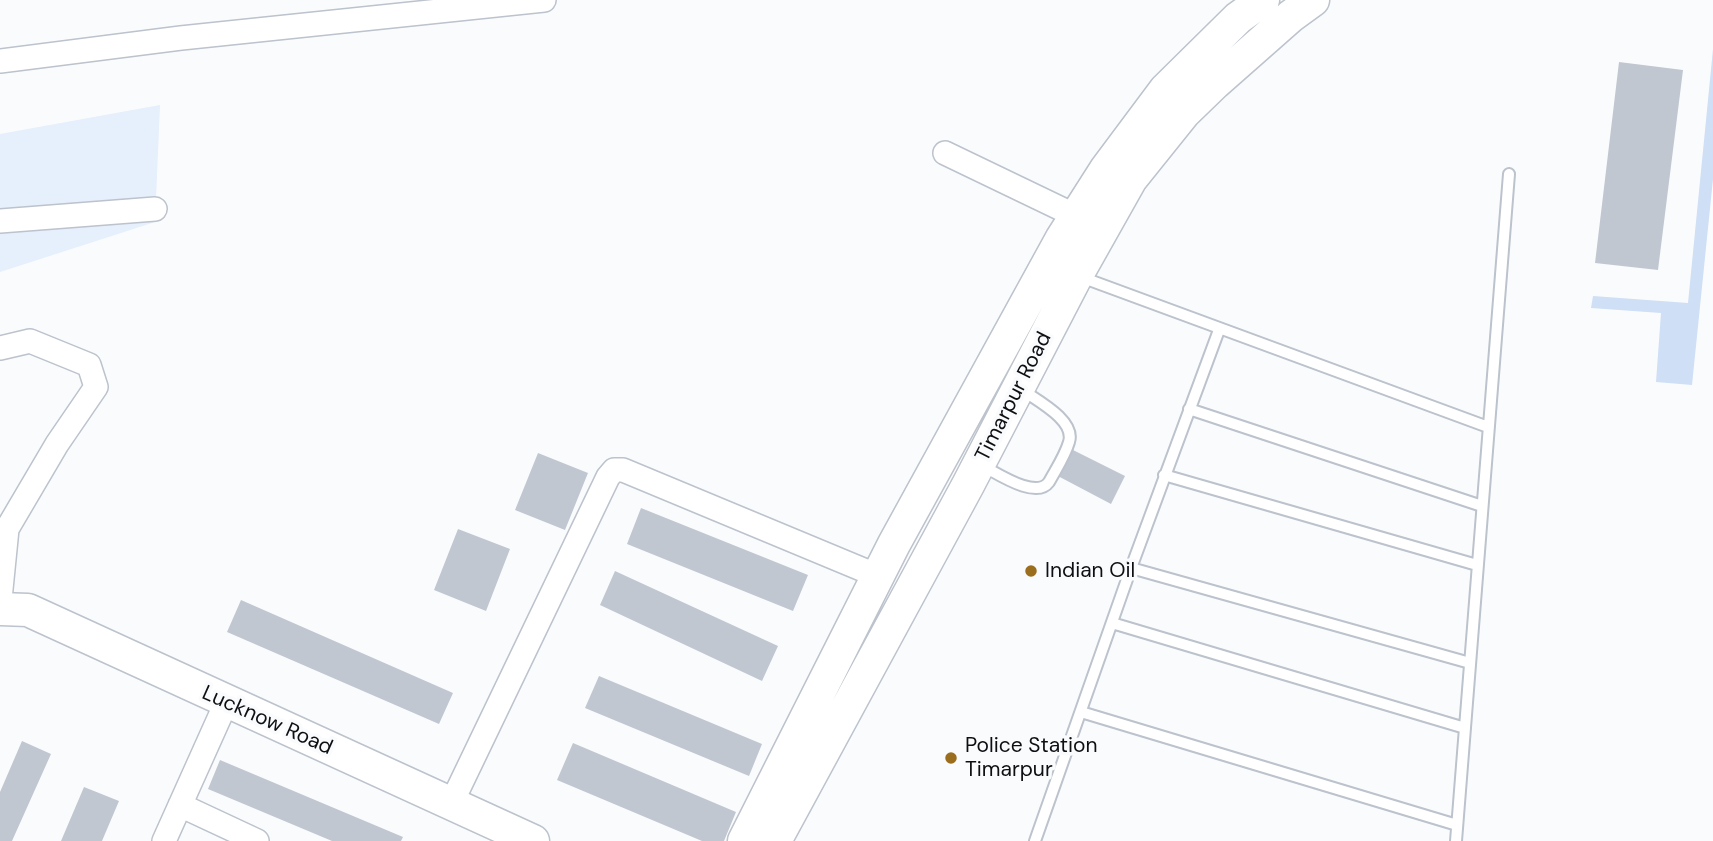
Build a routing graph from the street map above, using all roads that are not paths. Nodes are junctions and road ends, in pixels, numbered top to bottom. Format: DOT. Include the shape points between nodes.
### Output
graph roads {
  1 [pos="544,0"];
  2 [pos="1263,0"];
  3 [pos="1313,0"];
  4 [pos="0,61"];
  5 [pos="945,153"];
  6 [pos="1509,174"];
  7 [pos="155,209"];
  8 [pos="1076,216"];
  9 [pos="0,221"];
  10 [pos="1063,269"];
  11 [pos="1219,330"];
  12 [pos="0,348"];
  13 [pos="1018,387"];
  14 [pos="1189,410"];
  15 [pos="1488,427"];
  16 [pos="979,464"];
  17 [pos="1164,475"];
  18 [pos="1482,506"];
  19 [pos="1477,565"];
  20 [pos="1131,568"];
  21 [pos="878,576"];
  22 [pos="0,599"];
  23 [pos="0,609"];
  24 [pos="1112,623"];
  25 [pos="1470,663"];
  26 [pos="226,702"];
  27 [pos="1080,712"];
  28 [pos="1465,728"];
  29 [pos="451,804"];
  30 [pos="180,805"];
  31 [pos="1457,825"];
  32 [pos="164,841"];
  33 [pos="257,841"];
  34 [pos="533,841"];
  35 [pos="744,841"];
  36 [pos="775,841"];
  37 [pos="1035,841"];
  38 [pos="1456,841"];
  1 -- 4 [label="street"];
  2 -- 8 [label="street, Timarpur Road" via="1238,18 1165,90"];
  3 -- 10 [label="street, Timarpur Road" via="1184,113"];
  5 -- 8 [label="street"];
  6 -- 15 [label="lane"];
  7 -- 9 [label="street"];
  8 -- 10 [label="street, Timarpur Road"];
  10 -- 11 [label="lane"];
  10 -- 13 [label="street, Timarpur Road"];
  10 -- 21 [label="street, Timarpur Road"];
  11 -- 14 [label="lane"];
  11 -- 15 [label="lane"];
  12 -- 22 [label="street" via="30,341 89,365 96,387 7,529"];
  13 -- 16 [label="street, Timarpur Road"];
  13 -- 16 [label="lane" via="1061,418 1070,441 1046,486 1024,487"];
  14 -- 17 [label="lane"];
  14 -- 18 [label="lane"];
  15 -- 18 [label="lane"];
  16 -- 36 [label="street, Timarpur Road"];
  17 -- 19 [label="lane"];
  17 -- 20 [label="lane"];
  18 -- 19 [label="lane"];
  19 -- 25 [label="lane"];
  20 -- 24 [label="lane"];
  20 -- 25 [label="lane"];
  21 -- 29 [label="street" via="614,470"];
  21 -- 35 [label="street, Timarpur Road"];
  23 -- 26 [label="street, Lucknow Road" via="28,610"];
  24 -- 27 [label="lane"];
  24 -- 28 [label="lane"];
  25 -- 28 [label="lane"];
  26 -- 29 [label="street, Lucknow Road"];
  26 -- 30 [label="street"];
  27 -- 31 [label="lane"];
  27 -- 37 [label="lane"];
  28 -- 31 [label="lane"];
  29 -- 34 [label="street, Lucknow Road"];
  30 -- 32 [label="street"];
  30 -- 33 [label="street"];
  31 -- 38 [label="lane"];
}
